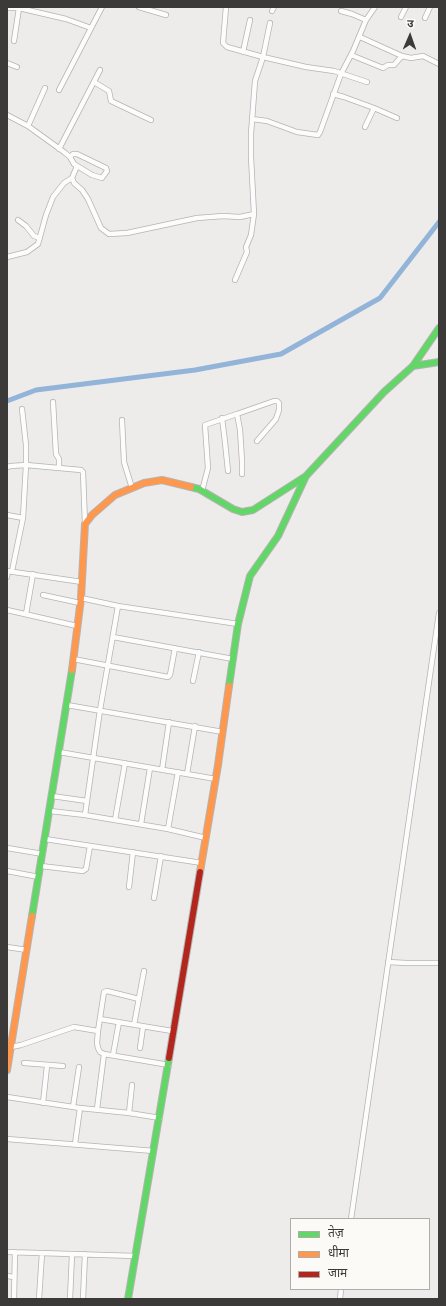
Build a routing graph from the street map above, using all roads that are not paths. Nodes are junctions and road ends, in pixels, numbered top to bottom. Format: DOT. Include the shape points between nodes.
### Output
graph roads {
  1 [pos="102,7"];
  2 [pos="139,7"];
  3 [pos="226,7"];
  4 [pos="375,7"];
  5 [pos="406,7"];
  6 [pos="430,7"];
  7 [pos="7,8"];
  8 [pos="19,8"];
  9 [pos="341,11"];
  10 [pos="166,15"];
  11 [pos="401,18"];
  12 [pos="426,18"];
  13 [pos="250,20"];
  14 [pos="366,20"];
  15 [pos="270,23"];
  16 [pos="92,28"];
  17 [pos="360,36"];
  18 [pos="14,41"];
  19 [pos="243,52"];
  20 [pos="351,55"];
  21 [pos="263,56"];
  22 [pos="402,56"];
  23 [pos="7,63"];
  24 [pos="439,64"];
  25 [pos="17,67"];
  26 [pos="100,70"];
  27 [pos="341,74"];
  28 [pos="94,82"];
  29 [pos="367,82"];
  30 [pos="45,88"];
  31 [pos="60,90"];
  32 [pos="333,94"];
  33 [pos="374,108"];
  34 [pos="7,115"];
  35 [pos="397,118"];
  36 [pos="151,120"];
  37 [pos="252,120"];
  38 [pos="28,126"];
  39 [pos="366,128"];
  40 [pos="59,149"];
  41 [pos="70,157"];
  42 [pos="77,166"];
  43 [pos="72,178"];
  44 [pos="254,214"];
  45 [pos="18,220"];
  46 [pos="40,238"];
  47 [pos="7,257"];
  48 [pos="235,280"];
  49 [pos="439,328"];
  50 [pos="439,362"];
  51 [pos="413,366"];
  52 [pos="53,402"];
  53 [pos="22,409"];
  54 [pos="237,414"];
  55 [pos="222,418"];
  56 [pos="122,420"];
  57 [pos="257,441"];
  58 [pos="26,465"];
  59 [pos="7,467"];
  60 [pos="59,468"];
  61 [pos="228,471"];
  62 [pos="242,474"];
  63 [pos="306,476"];
  64 [pos="132,488"];
  65 [pos="202,490"];
  66 [pos="7,515"];
  67 [pos="23,518"];
  68 [pos="85,524"];
  69 [pos="9,571"];
  70 [pos="34,574"];
  71 [pos="7,577"];
  72 [pos="82,582"];
  73 [pos="43,595"];
  74 [pos="81,600"];
  75 [pos="118,606"];
  76 [pos="7,610"];
  77 [pos="439,613"];
  78 [pos="26,614"];
  79 [pos="238,624"];
  80 [pos="77,626"];
  81 [pos="113,637"];
  82 [pos="175,648"];
  83 [pos="199,652"];
  84 [pos="233,658"];
  85 [pos="73,659"];
  86 [pos="108,666"];
  87 [pos="194,681"];
  88 [pos="66,706"];
  89 [pos="100,710"];
  90 [pos="169,722"];
  91 [pos="195,726"];
  92 [pos="223,732"];
  93 [pos="59,752"];
  94 [pos="94,758"];
  95 [pos="125,763"];
  96 [pos="150,768"];
  97 [pos="162,770"];
  98 [pos="178,772"];
  99 [pos="187,774"];
  100 [pos="216,779"];
  101 [pos="52,796"];
  102 [pos="87,802"];
  103 [pos="50,811"];
  104 [pos="85,815"];
  105 [pos="115,820"];
  106 [pos="141,824"];
  107 [pos="168,829"];
  108 [pos="206,838"];
  109 [pos="45,839"];
  110 [pos="90,846"];
  111 [pos="7,848"];
  112 [pos="133,852"];
  113 [pos="43,854"];
  114 [pos="161,856"];
  115 [pos="202,863"];
  116 [pos="41,866"];
  117 [pos="7,871"];
  118 [pos="39,877"];
  119 [pos="129,887"];
  120 [pos="154,898"];
  121 [pos="7,947"];
  122 [pos="27,950"];
  123 [pos="388,962"];
  124 [pos="439,963"];
  125 [pos="144,971"];
  126 [pos="139,999"];
  127 [pos="100,1019"];
  128 [pos="119,1022"];
  129 [pos="134,1025"];
  130 [pos="143,1026"];
  131 [pos="98,1031"];
  132 [pos="172,1031"];
  133 [pos="11,1047"];
  134 [pos="140,1048"];
  135 [pos="104,1054"];
  136 [pos="113,1055"];
  137 [pos="8,1062"];
  138 [pos="24,1063"];
  139 [pos="169,1065"];
  140 [pos="47,1066"];
  141 [pos="64,1066"];
  142 [pos="79,1066"];
  143 [pos="7,1070"];
  144 [pos="132,1086"];
  145 [pos="7,1097"];
  146 [pos="43,1102"];
  147 [pos="73,1107"];
  148 [pos="80,1108"];
  149 [pos="97,1109"];
  150 [pos="129,1113"];
  151 [pos="160,1118"];
  152 [pos="7,1139"];
  153 [pos="75,1144"];
  154 [pos="154,1151"];
  155 [pos="351,1218"];
  156 [pos="7,1252"];
  157 [pos="15,1252"];
  158 [pos="42,1253"];
  159 [pos="72,1254"];
  160 [pos="85,1254"];
  161 [pos="136,1256"];
  162 [pos="7,1276"];
  163 [pos="14,1277"];
  164 [pos="14,1299"];
  165 [pos="39,1299"];
  166 [pos="70,1299"];
  167 [pos="83,1299"];
  168 [pos="128,1299"];
  1 -- 16 [label="street"];
  2 -- 10 [label="street"];
  3 -- 19 [label="street" via="223,43 227,47"];
  4 -- 14 [label="street"];
  5 -- 11 [label="street"];
  6 -- 12 [label="street"];
  7 -- 8 [label="street"];
  8 -- 16 [label="street"];
  8 -- 18 [label="street"];
  9 -- 14 [label="street"];
  13 -- 19 [label="street"];
  14 -- 17 [label="street"];
  15 -- 21 [label="street"];
  16 -- 31 [label="street"];
  17 -- 20 [label="street"];
  17 -- 22 [label="street"];
  19 -- 21 [label="street"];
  20 -- 22 [label="street" via="383,68 394,65"];
  20 -- 27 [label="street"];
  21 -- 27 [label="street"];
  21 -- 37 [label="street" via="255,81"];
  22 -- 24 [label="street" via="423,56"];
  23 -- 25 [label="street"];
  26 -- 28 [label="street"];
  27 -- 29 [label="street"];
  27 -- 32 [label="street"];
  28 -- 36 [label="street" via="109,90 111,101"];
  28 -- 40 [label="street"];
  30 -- 38 [label="street"];
  32 -- 33 [label="street"];
  32 -- 37 [label="street" via="318,135 297,132 267,121"];
  33 -- 35 [label="street"];
  33 -- 39 [label="street"];
  34 -- 38 [label="street"];
  37 -- 44 [label="street"];
  38 -- 40 [label="street"];
  40 -- 41 [label="street"];
  41 -- 42 [label="street"];
  41 -- 42 [label="street" via="77,154 106,168 107,171 104,177 100,178"];
  42 -- 43 [label="street"];
  43 -- 44 [label="street" via="88,199 101,228 109,234 127,233 197,218 240,218"];
  43 -- 46 [label="street" via="64,183 53,197"];
  44 -- 48 [label="street" via="247,252"];
  45 -- 46 [label="street" via="34,236"];
  46 -- 47 [label="street" via="36,246 27,252"];
  49 -- 51 [label="street"];
  50 -- 51 [label="street"];
  51 -- 63 [label="street" via="384,392"];
  52 -- 60 [label="street"];
  53 -- 58 [label="street"];
  54 -- 55 [label="street"];
  54 -- 57 [label="street" via="274,401 279,403 276,419"];
  54 -- 62 [label="street"];
  55 -- 61 [label="street"];
  55 -- 65 [label="street" via="205,425 208,468"];
  56 -- 64 [label="street" via="125,468"];
  58 -- 59 [label="street"];
  58 -- 60 [label="street"];
  58 -- 67 [label="street"];
  60 -- 68 [label="street" via="83,472"];
  63 -- 65 [label="street" via="253,510 242,512"];
  63 -- 79 [label="street" via="278,536 250,576"];
  64 -- 65 [label="street" via="162,480"];
  64 -- 68 [label="street" via="116,495"];
  66 -- 67 [label="street"];
  67 -- 69 [label="street"];
  68 -- 72 [label="street"];
  69 -- 70 [label="street"];
  69 -- 71 [label="street"];
  70 -- 72 [label="street"];
  70 -- 78 [label="street"];
  72 -- 74 [label="street"];
  73 -- 74 [label="street"];
  74 -- 75 [label="street"];
  74 -- 80 [label="street"];
  75 -- 79 [label="street"];
  75 -- 81 [label="street"];
  76 -- 78 [label="street"];
  77 -- 123 [label="street"];
  78 -- 80 [label="street"];
  79 -- 84 [label="street"];
  80 -- 85 [label="street"];
  81 -- 82 [label="street"];
  81 -- 86 [label="street"];
  82 -- 83 [label="street"];
  82 -- 86 [label="street" via="168,677"];
  83 -- 84 [label="street"];
  83 -- 87 [label="street"];
  84 -- 92 [label="street"];
  85 -- 86 [label="street"];
  85 -- 88 [label="street"];
  86 -- 89 [label="street"];
  88 -- 89 [label="street"];
  88 -- 93 [label="street"];
  89 -- 90 [label="street"];
  89 -- 94 [label="street"];
  90 -- 91 [label="street"];
  90 -- 97 [label="street"];
  91 -- 92 [label="street"];
  91 -- 99 [label="street"];
  92 -- 100 [label="street"];
  93 -- 94 [label="street"];
  93 -- 101 [label="street"];
  94 -- 95 [label="street"];
  94 -- 102 [label="street"];
  95 -- 96 [label="street"];
  95 -- 105 [label="street"];
  96 -- 97 [label="street"];
  96 -- 106 [label="street"];
  97 -- 98 [label="street"];
  98 -- 99 [label="street"];
  98 -- 107 [label="street"];
  99 -- 100 [label="street"];
  100 -- 108 [label="street"];
  101 -- 102 [label="street"];
  101 -- 103 [label="street"];
  102 -- 104 [label="street"];
  103 -- 104 [label="street"];
  103 -- 109 [label="street"];
  104 -- 105 [label="street"];
  105 -- 106 [label="street"];
  106 -- 107 [label="street"];
  107 -- 108 [label="street"];
  108 -- 115 [label="street"];
  109 -- 110 [label="street"];
  109 -- 113 [label="street"];
  110 -- 112 [label="street"];
  110 -- 116 [label="street" via="86,869 83,871"];
  111 -- 113 [label="street"];
  112 -- 114 [label="street"];
  112 -- 119 [label="street"];
  113 -- 116 [label="street"];
  114 -- 115 [label="street"];
  114 -- 120 [label="street"];
  115 -- 132 [label="street"];
  116 -- 118 [label="street"];
  117 -- 118 [label="street"];
  118 -- 122 [label="street"];
  121 -- 122 [label="street"];
  122 -- 133 [label="street"];
  123 -- 124 [label="street"];
  123 -- 155 [label="street"];
  125 -- 126 [label="street"];
  126 -- 127 [label="street" via="105,992"];
  126 -- 129 [label="street"];
  127 -- 128 [label="street"];
  127 -- 131 [label="street"];
  128 -- 129 [label="street"];
  128 -- 136 [label="street"];
  129 -- 130 [label="street"];
  130 -- 132 [label="street"];
  130 -- 134 [label="street"];
  131 -- 133 [label="street" via="74,1027"];
  131 -- 135 [label="street" via="97,1046"];
  132 -- 139 [label="street"];
  133 -- 137 [label="street"];
  135 -- 136 [label="street"];
  135 -- 149 [label="street"];
  136 -- 139 [label="street"];
  137 -- 143 [label="street"];
  138 -- 140 [label="street"];
  139 -- 151 [label="street"];
  140 -- 141 [label="street"];
  140 -- 146 [label="street"];
  142 -- 147 [label="street"];
  144 -- 150 [label="street"];
  145 -- 146 [label="street"];
  146 -- 147 [label="street"];
  147 -- 148 [label="street"];
  148 -- 149 [label="street"];
  148 -- 153 [label="street"];
  149 -- 150 [label="street"];
  150 -- 151 [label="street"];
  151 -- 154 [label="street"];
  152 -- 153 [label="street"];
  153 -- 154 [label="street"];
  154 -- 161 [label="street"];
  156 -- 157 [label="street"];
  157 -- 158 [label="street"];
  157 -- 163 [label="street"];
  158 -- 159 [label="street"];
  158 -- 165 [label="street"];
  159 -- 160 [label="street"];
  159 -- 166 [label="street"];
  160 -- 161 [label="street"];
  160 -- 167 [label="street"];
  161 -- 168 [label="street"];
  162 -- 163 [label="street"];
  163 -- 164 [label="street"];
}
